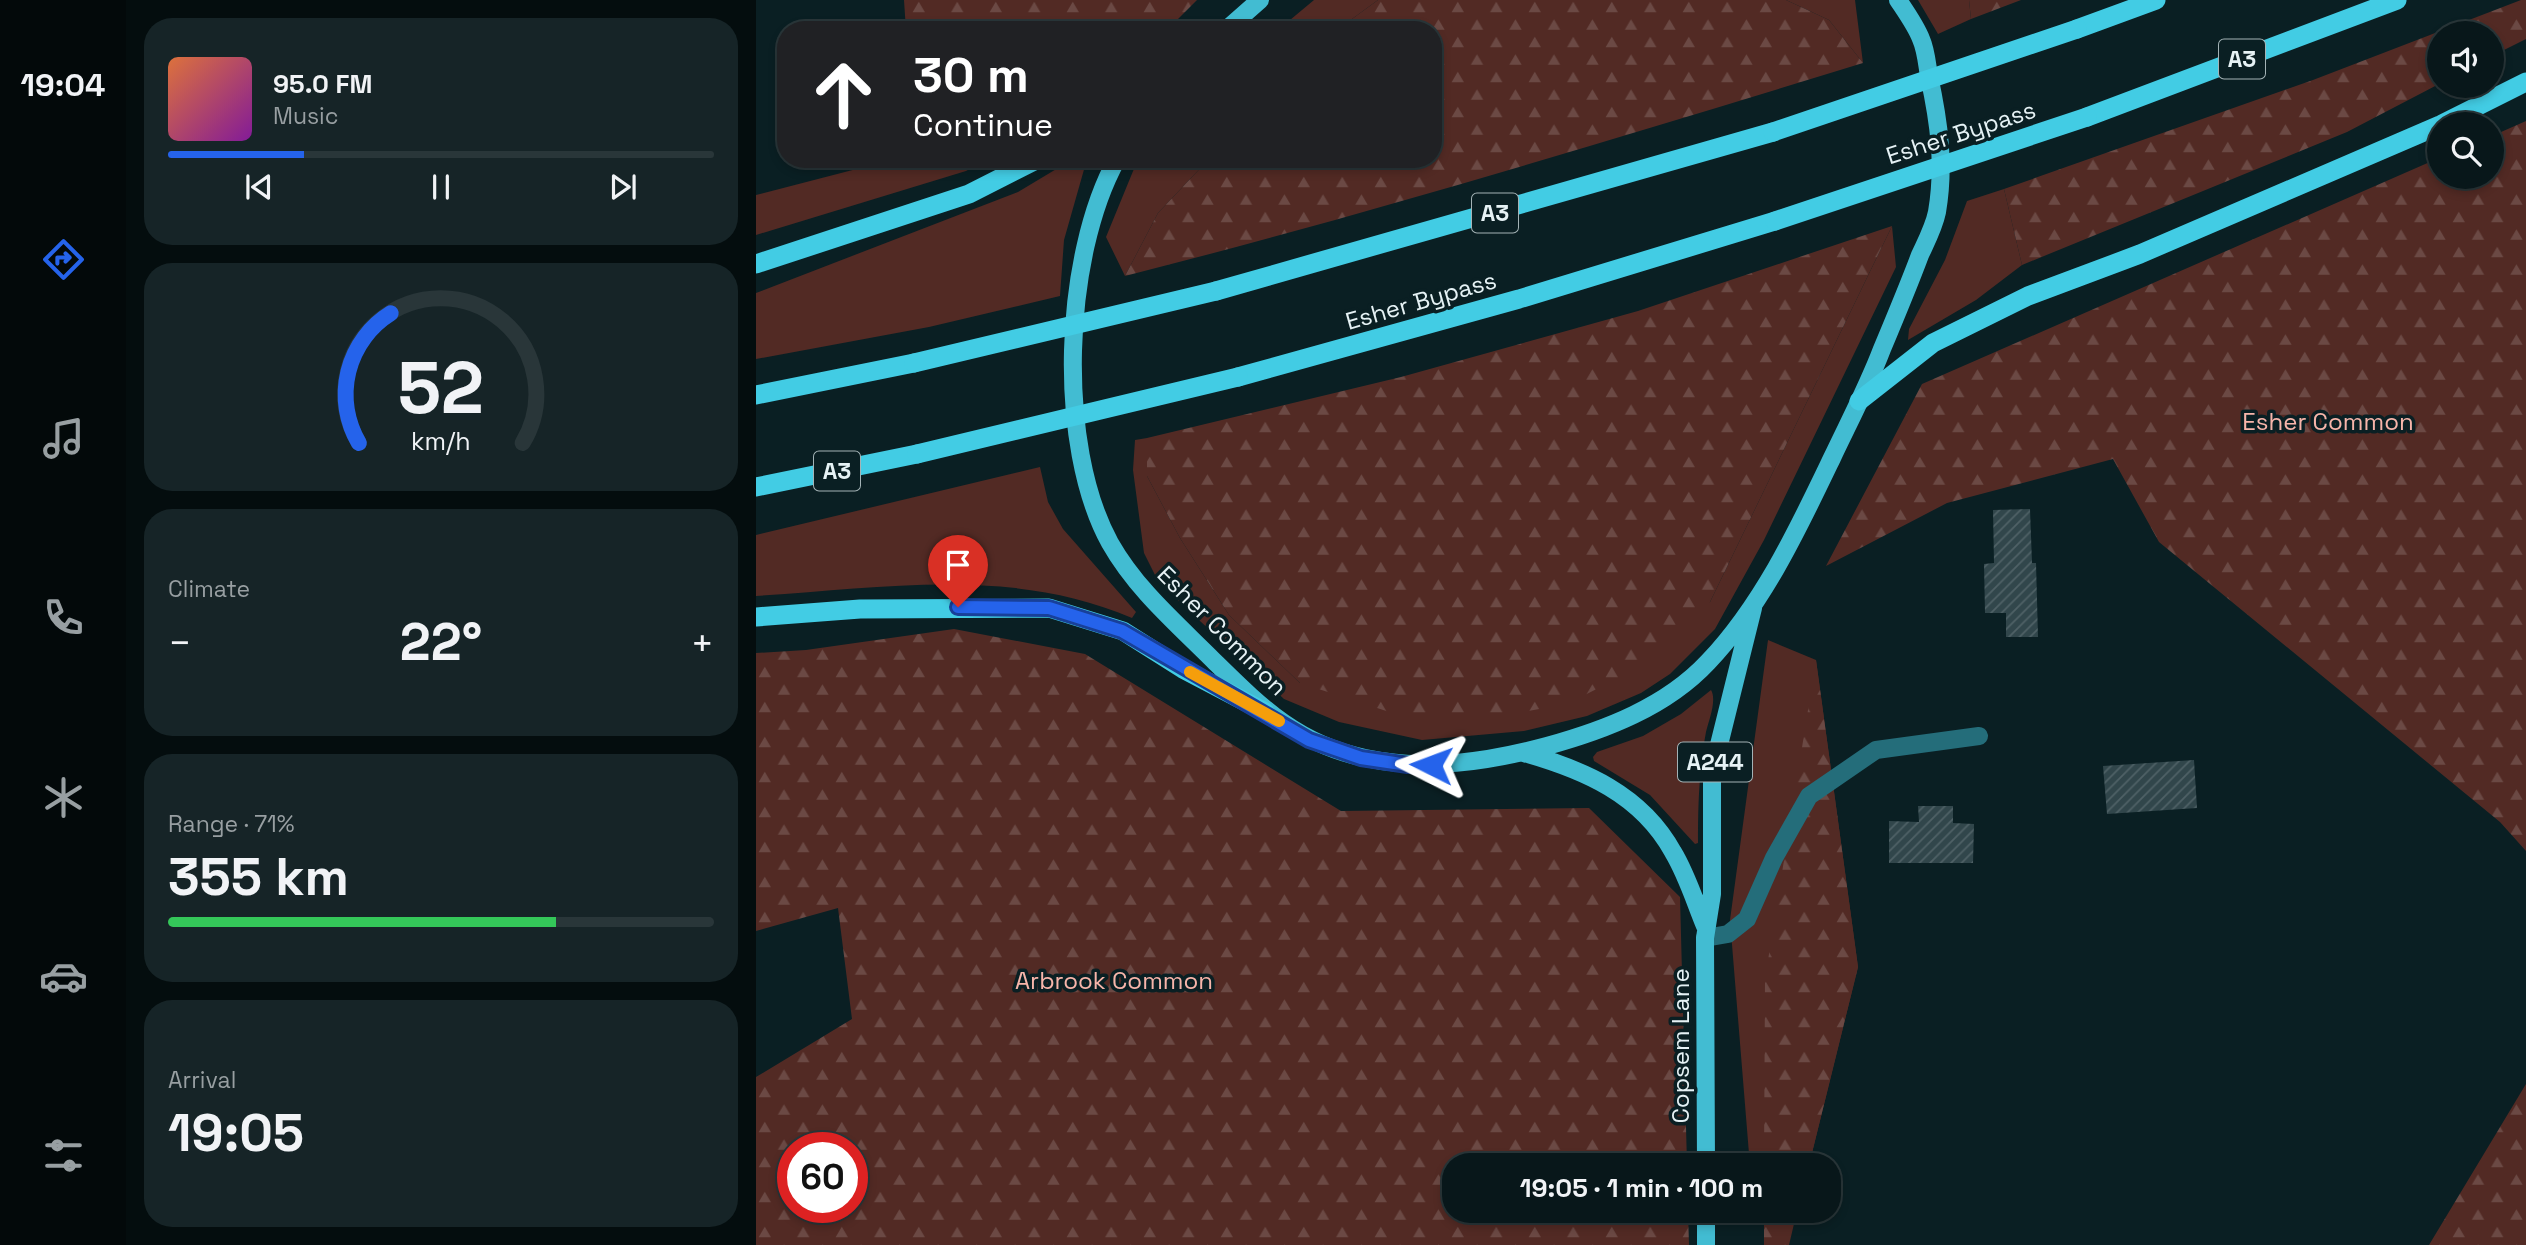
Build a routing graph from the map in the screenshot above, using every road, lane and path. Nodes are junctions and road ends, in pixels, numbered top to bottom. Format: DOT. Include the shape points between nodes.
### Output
graph roads {
  1 [pos="1260,0"];
  2 [pos="1898,0"];
  3 [pos="2155,0"];
  4 [pos="2397,0"];
  5 [pos="1236,21"];
  6 [pos="2526,82"];
  7 [pos="2467,112"];
  8 [pos="2427,131"];
  9 [pos="1020,168"];
  10 [pos="1113,168"];
  11 [pos="756,264"];
  12 [pos="756,395"];
  13 [pos="1859,401"];
  14 [pos="756,487"];
  15 [pos="1754,602"];
  16 [pos="756,617"];
  17 [pos="1265,712"];
  18 [pos="1979,736"];
  19 [pos="1521,753"];
  20 [pos="1705,932"];
  21 [pos="1706,1153"];
  22 [pos="1706,1223"];
  23 [pos="1706,1245"];
  1 -- 5 [label="main road"];
  2 -- 13 [label="main road, Esher Common" via="1921,39 1942,135 1936,216"];
  3 -- 12 [label="highway, A3, bridge" via="1773,132 1216,291 914,363"];
  4 -- 14 [label="highway, Esher Bypass / A3, bridge" via="2087,117 1775,221 1519,299 1238,377 917,454"];
  6 -- 7 [label="highway"];
  8 -- 13 [label="highway" via="2140,254 2028,296 1933,343"];
  9 -- 11 [label="highway" via="969,194"];
  10 -- 17 [label="main road, Esher Common" via="1089,223 1078,283 1074,372 1081,461 1091,501 1111,544 1147,596"];
  13 -- 15 [label="main road, Esher Common" via="1791,544"];
  15 -- 19 [label="main road, Esher Common" via="1709,662 1679,688 1595,731"];
  15 -- 20 [label="main road, Copsem Lane / A244" via="1712,773 1712,894"];
  16 -- 17 [label="highway" via="860,609 1049,608 1122,631"];
  17 -- 19 [label="main road, Esher Common" via="1309,740 1361,758 1455,765"];
  18 -- 20 [label="street" via="1876,750 1809,796 1747,919 1728,934"];
  19 -- 20 [label="main road, Copsem Lane / A244" via="1600,780 1636,805 1673,850"];
  20 -- 21 [label="main road, Copsem Lane / A244"];
  22 -- 23 [label="main road"];
}
